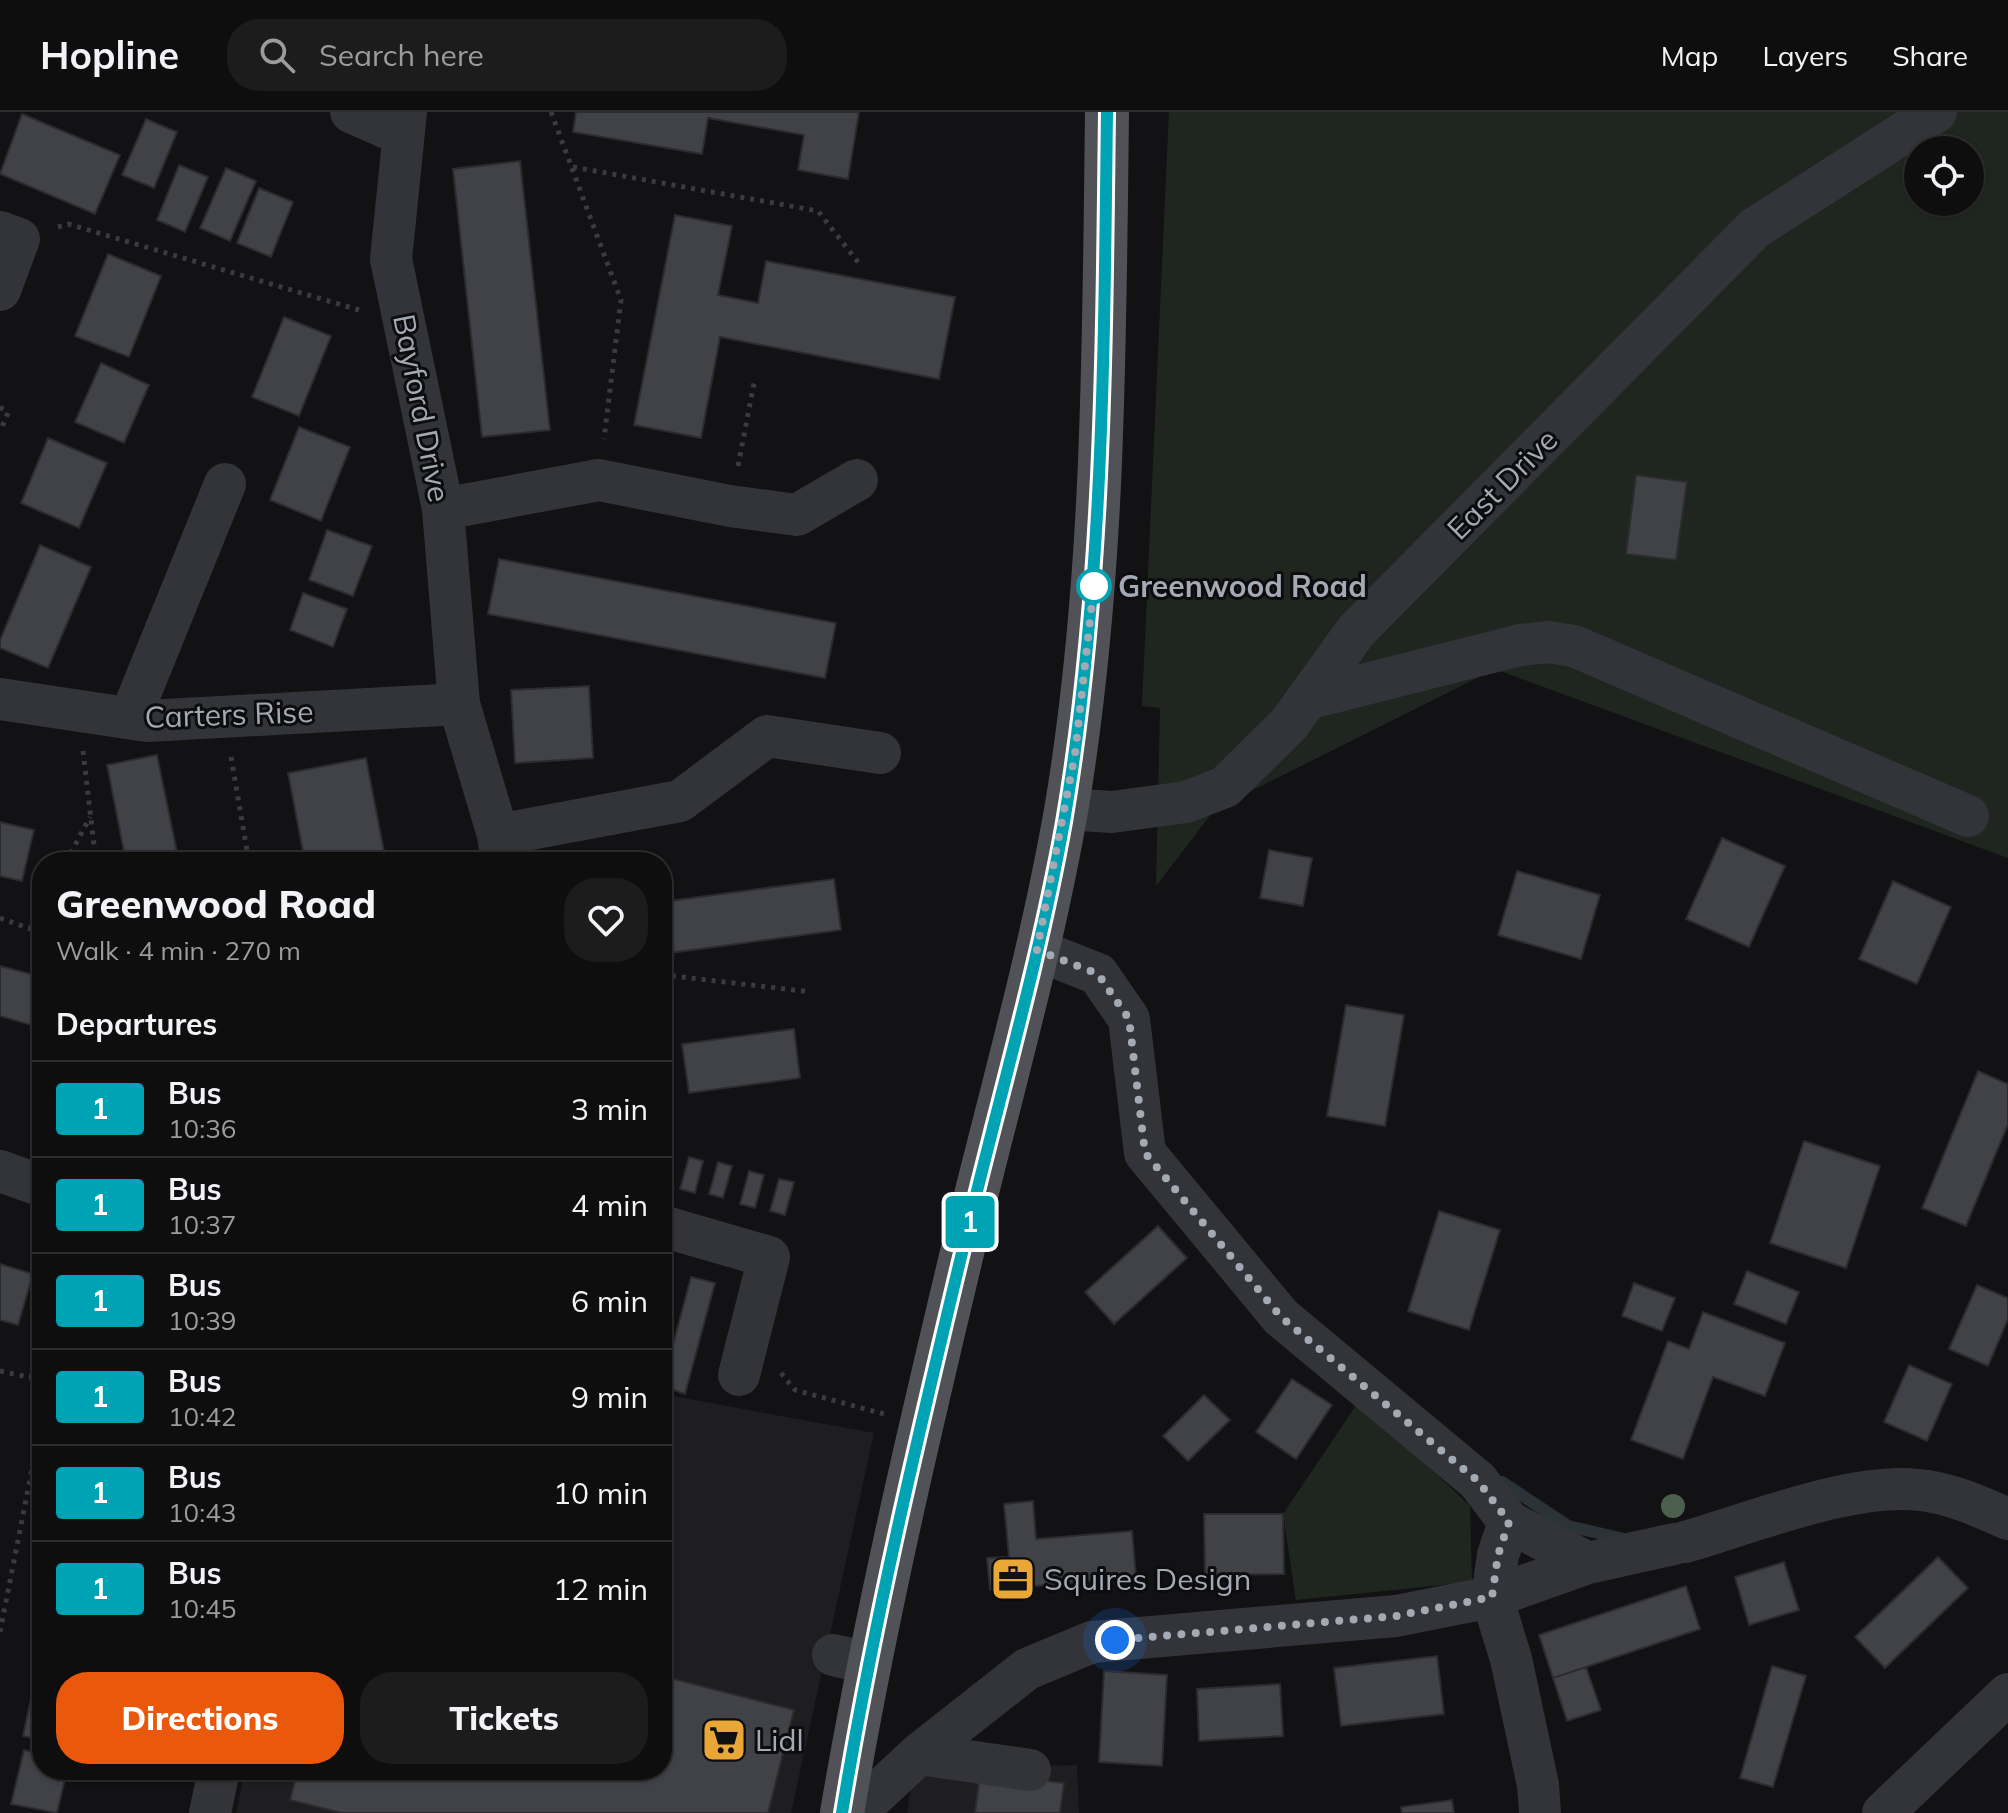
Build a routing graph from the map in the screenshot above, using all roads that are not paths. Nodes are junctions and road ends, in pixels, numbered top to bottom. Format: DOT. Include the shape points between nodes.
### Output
graph roads {
  1 [pos="351,112"];
  2 [pos="1107,112"];
  3 [pos="1936,112"];
  4 [pos="404,123"];
  5 [pos="10,236"];
  6 [pos="0,290"];
  7 [pos="857,480"];
  8 [pos="225,484"];
  9 [pos="443,509"];
  10 [pos="0,699"];
  11 [pos="1307,699"];
  12 [pos="459,704"];
  13 [pos="130,718"];
  14 [pos="880,753"];
  15 [pos="1066,809"];
  16 [pos="1968,816"];
  17 [pos="500,848"];
  18 [pos="1037,950"];
  19 [pos="0,1171"];
  20 [pos="32,1182"];
  21 [pos="672,1229"];
  22 [pos="739,1375"];
  23 [pos="2008,1519"];
  24 [pos="1509,1522"];
  25 [pos="1588,1563"];
  26 [pos="1492,1597"];
  27 [pos="2008,1694"];
  28 [pos="919,1754"];
  29 [pos="1030,1770"];
  30 [pos="217,1780"];
  31 [pos="843,1810"];
  32 [pos="210,1813"];
  33 [pos="1540,1813"];
  34 [pos="1883,1813"];
  1 -- 4 [label="street"];
  2 -- 15 [label="main road" via="1096,553"];
  3 -- 11 [label="street, East Drive" via="1755,228 1356,631"];
  4 -- 9 [label="street, Bayford Drive" via="391,259"];
  5 -- 6 [label="street"];
  7 -- 9 [label="street" via="797,515 599,480"];
  8 -- 13 [label="street"];
  9 -- 12 [label="street, Bayford Drive"];
  10 -- 13 [label="street, Carters Rise"];
  11 -- 15 [label="street, East Drive" via="1225,787 1186,802 1112,812"];
  11 -- 16 [label="street" via="1520,645 1574,646"];
  12 -- 13 [label="street, Carters Rise"];
  12 -- 17 [label="street, Bayford Drive"];
  14 -- 17 [label="street" via="767,736 680,801"];
  15 -- 18 [label="main road"];
  18 -- 24 [label="street" via="1098,974 1129,1019 1145,1153 1281,1317 1478,1481"];
  18 -- 31 [label="main road" via="912,1458 851,1659"];
  19 -- 20 [label="street"];
  21 -- 22 [label="street" via="769,1257"];
  23 -- 25 [label="street" via="1920,1490 1858,1492"];
  24 -- 25 [label="street"];
  24 -- 26 [label="street"];
  25 -- 26 [label="street"];
  26 -- 28 [label="street" via="1396,1616 1092,1642 1027,1669"];
  26 -- 33 [label="street" via="1511,1659"];
  27 -- 34 [label="street"];
  28 -- 29 [label="street"];
  28 -- 31 [label="street" via="873,1797"];
  30 -- 32 [label="street"];
}
